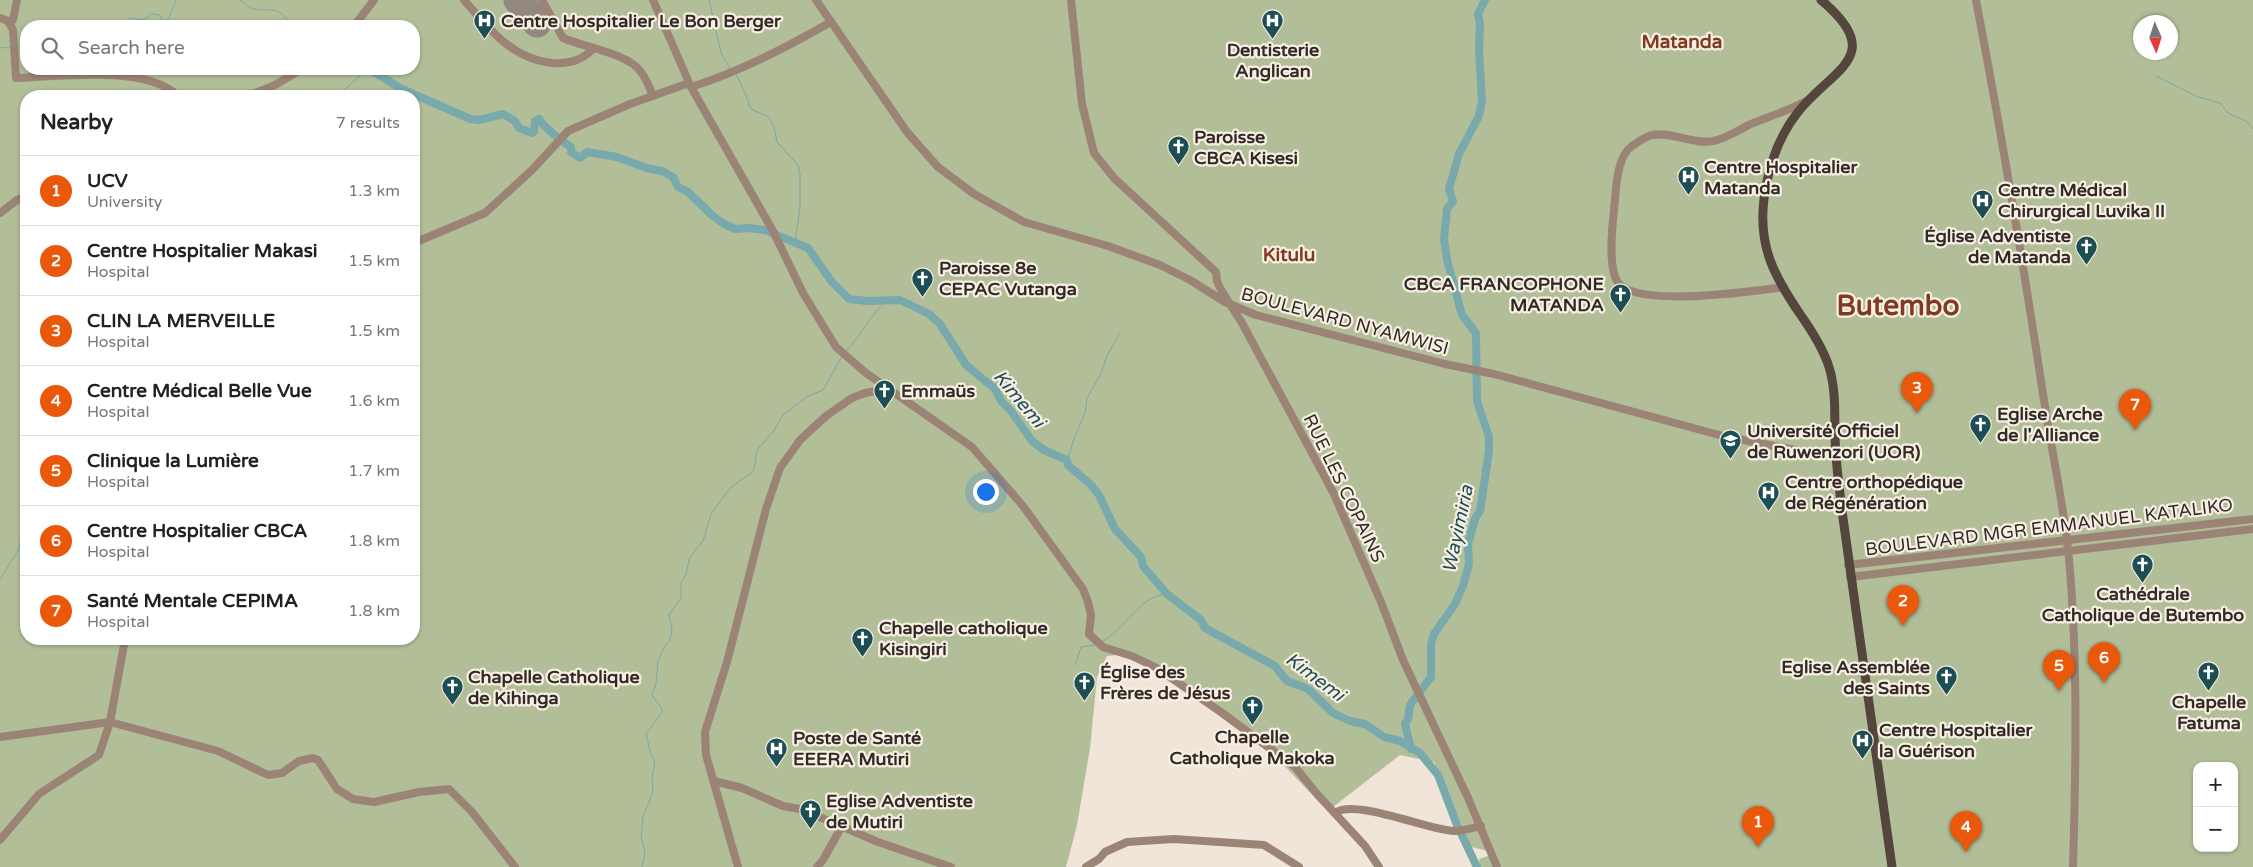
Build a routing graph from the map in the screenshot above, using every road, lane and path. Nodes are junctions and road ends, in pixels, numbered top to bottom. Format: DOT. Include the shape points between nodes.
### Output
graph roads {
  1 [pos="17,0"];
  2 [pos="374,0"];
  3 [pos="464,0"];
  4 [pos="542,0"];
  5 [pos="653,0"];
  6 [pos="816,0"];
  7 [pos="1071,0"];
  8 [pos="1976,0"];
  9 [pos="1826,1"];
  10 [pos="7,20"];
  11 [pos="359,20"];
  12 [pos="831,22"];
  13 [pos="593,49"];
  14 [pos="291,75"];
  15 [pos="690,85"];
  16 [pos="172,90"];
  17 [pos="262,90"];
  18 [pos="653,96"];
  19 [pos="1812,97"];
  20 [pos="20,199"];
  21 [pos="0,212"];
  22 [pos="420,240"];
  23 [pos="1784,287"];
  24 [pos="1232,306"];
  25 [pos="888,389"];
  26 [pos="1836,453"];
  27 [pos="2253,519"];
  28 [pos="2253,529"];
  29 [pos="2066,540"];
  30 [pos="2068,552"];
  31 [pos="1848,565"];
  32 [pos="1850,577"];
  33 [pos="124,645"];
  34 [pos="110,722"];
  35 [pos="0,737"];
  36 [pos="714,781"];
  37 [pos="1335,813"];
  38 [pos="842,826"];
  39 [pos="1481,826"];
  40 [pos="0,840"];
  41 [pos="515,867"];
  42 [pos="738,867"];
  43 [pos="816,867"];
  44 [pos="951,867"];
  45 [pos="1086,867"];
  46 [pos="1299,867"];
  47 [pos="1379,867"];
  48 [pos="1497,867"];
  49 [pos="1892,867"];
  50 [pos="2074,867"];
  1 -- 10 [label="street"];
  2 -- 11 [label="street"];
  3 -- 13 [label="street" via="494,35 531,59 573,62"];
  4 -- 13 [label="street" via="563,38"];
  5 -- 15 [label="street"];
  6 -- 12 [label="street, BOULEVARD NYAMWISI"];
  7 -- 24 [label="street, RUE LES COPAINS" via="1082,104 1094,153 1119,182 1216,272 1221,290"];
  8 -- 29 [label="street" via="2016,223"];
  9 -- 19 [label="highway" via="1844,21 1851,35 1852,49 1847,64"];
  10 -- 16 [label="street" via="13,30 16,78 135,76"];
  12 -- 15 [label="street" via="734,72"];
  12 -- 24 [label="street, BOULEVARD NYAMWISI" via="907,132 938,167 974,194 1024,222 1160,265"];
  13 -- 18 [label="street" via="638,68"];
  14 -- 17 [label="street"];
  15 -- 18 [label="street"];
  15 -- 25 [label="street" via="773,231 803,293 836,347"];
  18 -- 22 [label="street" via="564,134 532,170 485,213"];
  19 -- 23 [label="highway" via="1798,112 1777,149 1767,178 1762,224 1764,247"];
  19 -- 23 [label="street" via="1788,112 1714,141 1653,135 1624,154 1616,195 1612,262 1616,280 1627,289 1675,297"];
  20 -- 21 [label="street"];
  23 -- 26 [label="highway" via="1830,369"];
  24 -- 26 [label="street, BOULEVARD NYAMWISI" via="1256,315 1731,438 1801,451"];
  24 -- 39 [label="street, RUE LES COPAINS" via="1333,492 1393,636"];
  25 -- 36 [label="street" via="852,398 826,416 793,449 776,477 705,732 706,755"];
  25 -- 37 [label="street" via="972,447 1023,506 1083,589 1091,615 1089,634 1094,641 1154,667 1221,712 1295,767"];
  26 -- 31 [label="highway"];
  27 -- 29 [label="street, BOULEVARD MGR EMMANUEL KATALIKO"];
  28 -- 30 [label="street, BOULEVARD MGR EMMANUEL KATALIKO"];
  29 -- 30 [label="street"];
  29 -- 31 [label="street, BOULEVARD MGR EMMANUEL KATALIKO"];
  30 -- 32 [label="street, BOULEVARD MGR EMMANUEL KATALIKO"];
  30 -- 50 [label="street" via="2077,738"];
  31 -- 32 [label="highway"];
  32 -- 49 [label="highway"];
  33 -- 34 [label="street"];
  34 -- 35 [label="street"];
  34 -- 40 [label="street" via="99,755 40,794"];
  34 -- 41 [label="street" via="218,751 268,775 282,773 299,761 313,758 318,760 337,789 353,799 384,801 449,789 472,812"];
  36 -- 38 [label="street" via="742,788"];
  36 -- 42 [label="street"];
  37 -- 39 [label="street" via="1344,808 1365,811 1454,831"];
  37 -- 47 [label="street"];
  38 -- 43 [label="street"];
  38 -- 44 [label="street"];
  39 -- 48 [label="street"];
  45 -- 46 [label="street" via="1105,852 1127,842 1174,839 1264,845"];
}
